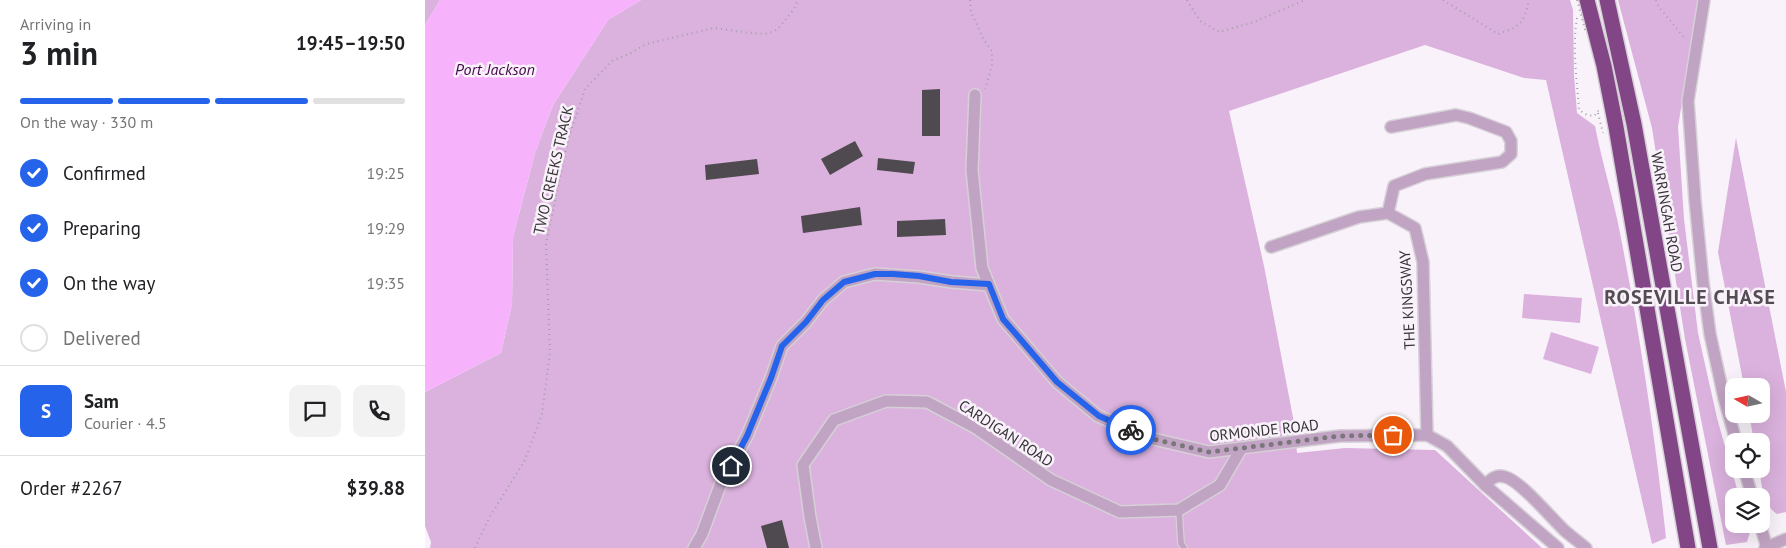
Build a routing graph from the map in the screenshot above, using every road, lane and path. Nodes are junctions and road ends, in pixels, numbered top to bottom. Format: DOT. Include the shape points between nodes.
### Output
graph roads {
  1 [pos="798,0"];
  2 [pos="970,0"];
  3 [pos="1187,0"];
  4 [pos="1305,0"];
  5 [pos="1443,0"];
  6 [pos="1529,0"];
  7 [pos="1577,0"];
  8 [pos="1587,0"];
  9 [pos="1607,0"];
  10 [pos="1656,0"];
  11 [pos="1704,0"];
  12 [pos="1578,15"];
  13 [pos="1585,30"];
  14 [pos="1696,51"];
  15 [pos="975,98"];
  16 [pos="1598,104"];
  17 [pos="1391,127"];
  18 [pos="1388,213"];
  19 [pos="1271,247"];
  20 [pos="989,284"];
  21 [pos="1734,433"];
  22 [pos="1427,435"];
  23 [pos="1241,449"];
  24 [pos="1485,485"];
  25 [pos="1680,501"];
  26 [pos="1179,510"];
  27 [pos="1762,533"];
  28 [pos="1786,539"];
  29 [pos="475,548"];
  30 [pos="694,548"];
  31 [pos="816,548"];
  32 [pos="1184,548"];
  33 [pos="1558,548"];
  34 [pos="1586,548"];
  35 [pos="1681,548"];
  36 [pos="1688,548"];
  37 [pos="1709,548"];
  38 [pos="1766,548"];
  1 -- 29 [label="path, TWO CREEKS TRACK" via="779,29 764,34 714,28 646,44 612,61 585,89 568,140 546,244 549,352 542,414 525,460 489,518"];
  2 -- 15 [label="path" via="971,12 992,51 992,66 982,99"];
  3 -- 4 [label="path" via="1200,21 1219,32 1254,22"];
  5 -- 6 [label="path" via="1498,34 1515,28 1525,15"];
  7 -- 13 [label="path, bridge"];
  8 -- 25 [label="highway" via="1616,127"];
  9 -- 37 [label="highway, WARRINGAH ROAD" via="1634,124"];
  10 -- 14 [label="path"];
  11 -- 14 [label="street"];
  12 -- 16 [label="path" via="1575,29 1579,110 1595,116"];
  14 -- 21 [label="street" via="1688,101 1698,244 1711,334"];
  15 -- 20 [label="street, ORMONDE ROAD" via="972,170 982,268"];
  17 -- 18 [label="street" via="1456,115 1506,132 1511,141 1511,154 1503,162 1425,174 1394,186"];
  18 -- 19 [label="street" via="1359,217"];
  18 -- 22 [label="street, THE KINGSWAY" via="1415,228 1423,262"];
  20 -- 23 [label="street, ORMONDE ROAD" via="1003,319 1057,382 1099,416 1149,438 1209,452"];
  20 -- 30 [label="street" via="875,274 844,282 823,300 782,346 747,436 721,483"];
  22 -- 23 [label="street, ORMONDE ROAD" via="1340,436"];
  22 -- 24 [label="street" via="1447,446"];
  23 -- 26 [label="street, CARDIGAN ROAD" via="1220,485"];
  24 -- 33 [label="street"];
  24 -- 34 [label="street" via="1498,476 1514,481"];
  25 -- 35 [label="highway"];
  25 -- 36 [label="highway"];
  26 -- 31 [label="street, CARDIGAN ROAD" via="1120,512 1051,480 976,428 927,402 886,401 834,420 803,465"];
  26 -- 32 [label="lane"];
  27 -- 38 [label="street"];
  28 -- 38 [label="street"];
}
